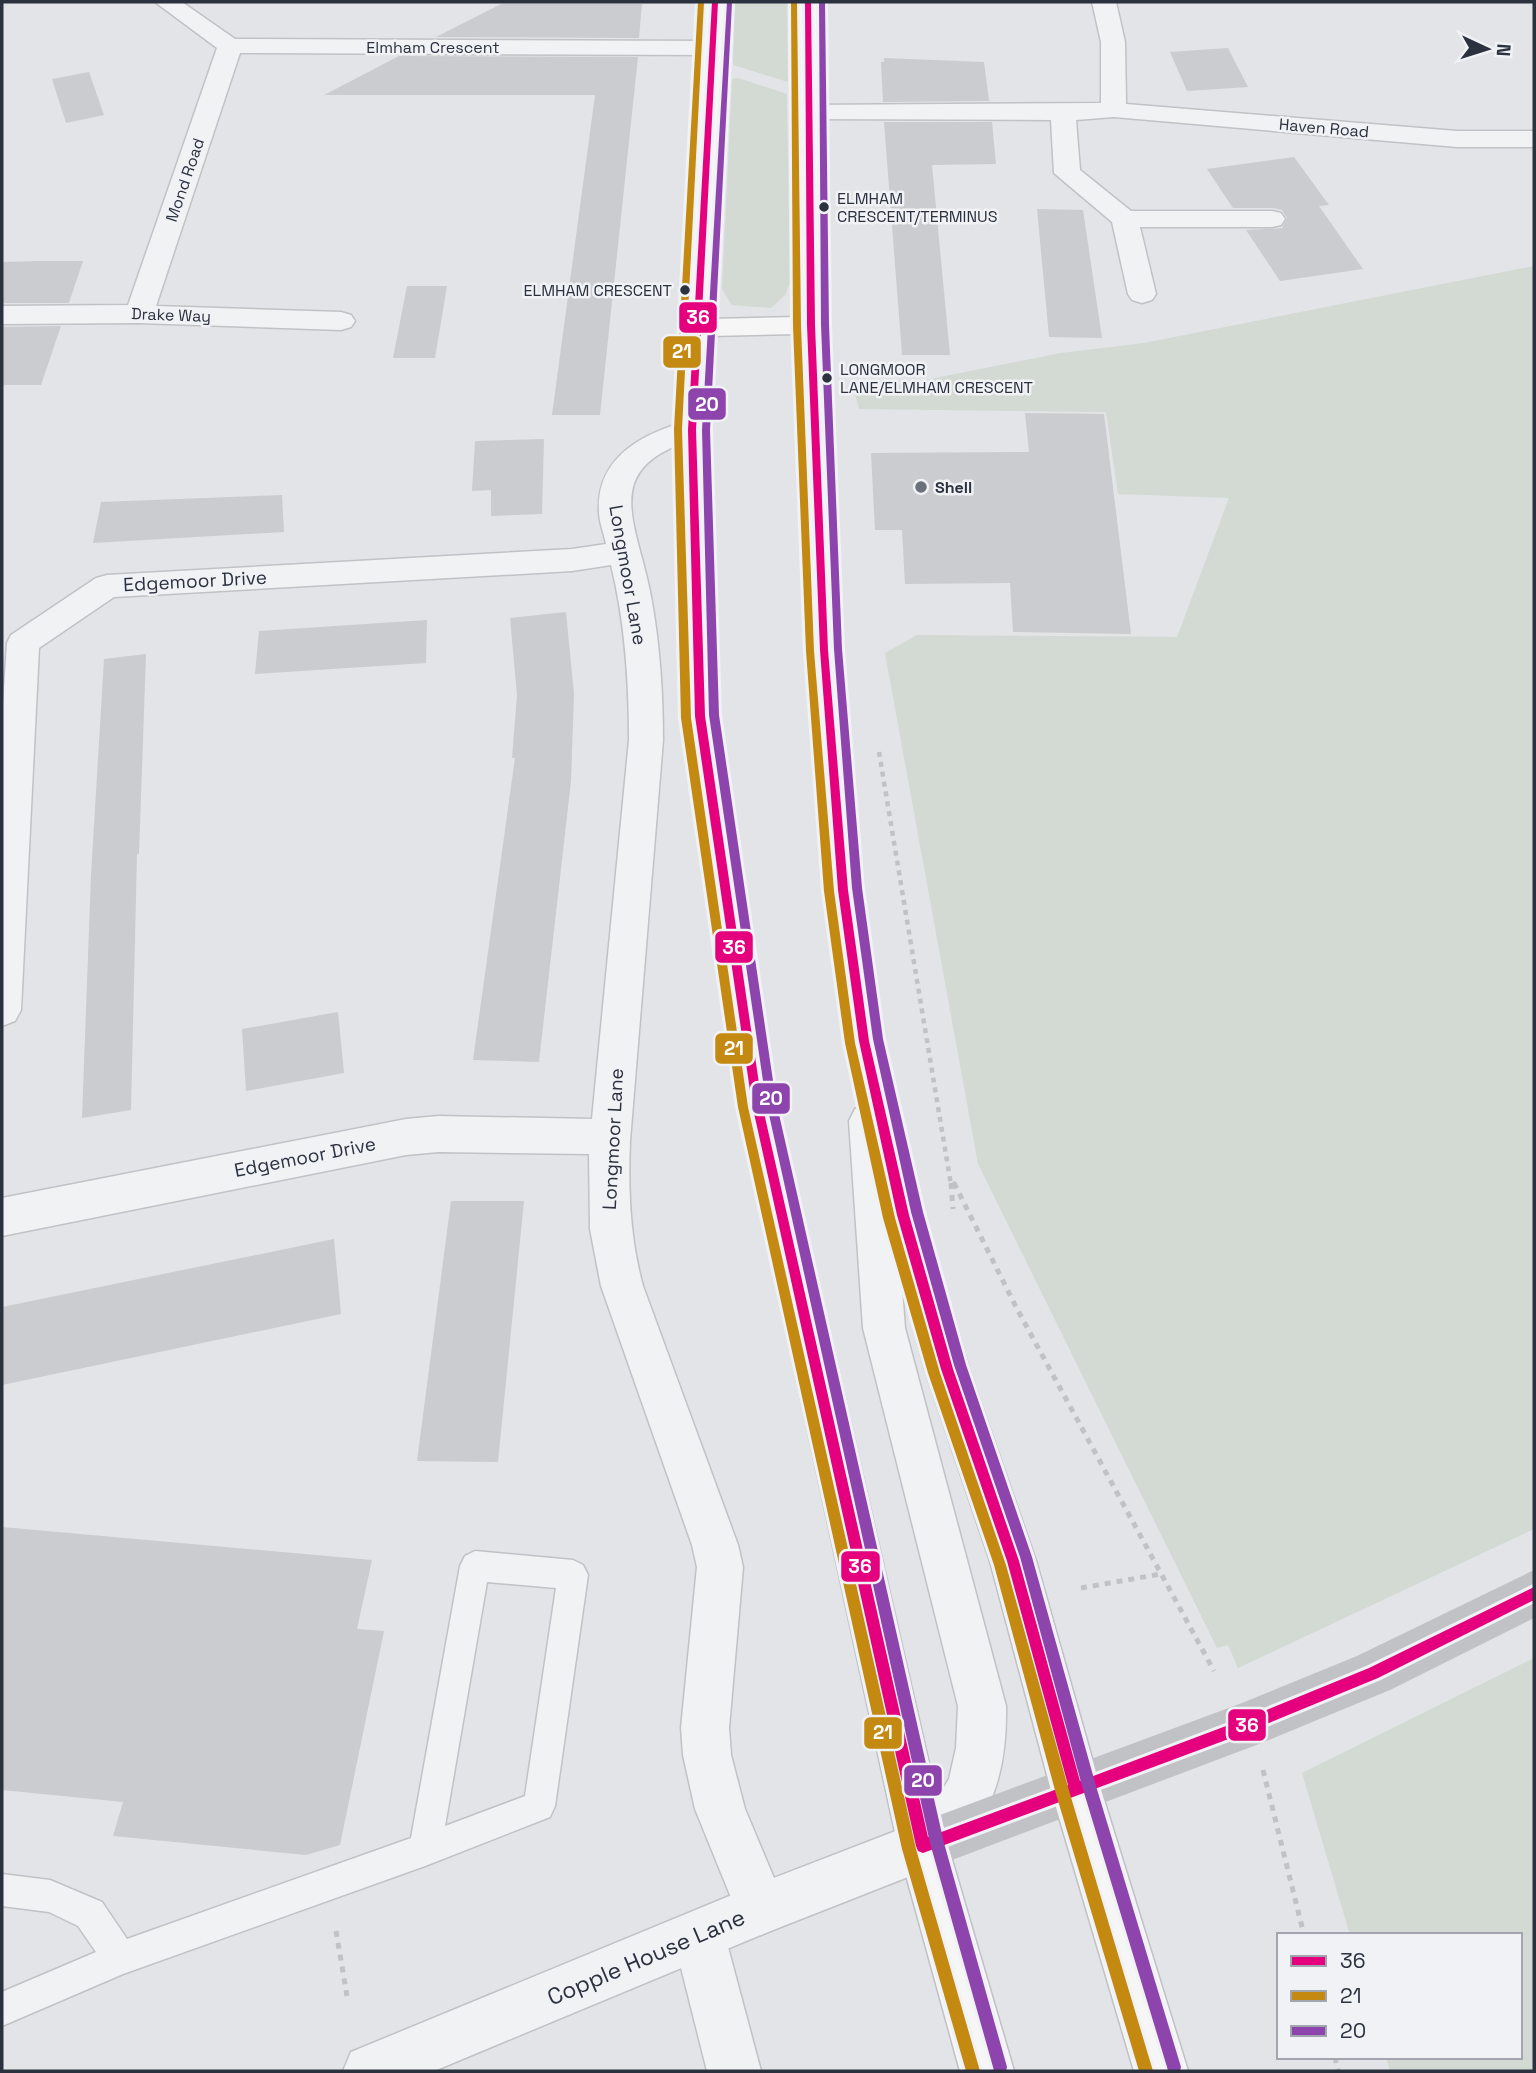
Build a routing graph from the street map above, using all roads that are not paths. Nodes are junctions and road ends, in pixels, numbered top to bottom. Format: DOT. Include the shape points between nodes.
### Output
graph roads {
  1 [pos="167,2"];
  2 [pos="715,2"];
  3 [pos="808,2"];
  4 [pos="1104,2"];
  5 [pos="230,46"];
  6 [pos="713,48"];
  7 [pos="1114,110"];
  8 [pos="810,112"];
  9 [pos="1063,113"];
  10 [pos="1534,139"];
  11 [pos="1125,219"];
  12 [pos="1272,219"];
  13 [pos="1142,294"];
  14 [pos="2,314"];
  15 [pos="139,314"];
  16 [pos="341,321"];
  17 [pos="811,325"];
  18 [pos="696,328"];
  19 [pos="692,430"];
  20 [pos="625,552"];
  21 [pos="2,1010"];
  22 [pos="864,1041"];
  23 [pos="611,1137"];
  24 [pos="2,1217"];
  25 [pos="1534,1593"];
  26 [pos="1076,1790"];
  27 [pos="923,1846"];
  28 [pos="425,1850"];
  29 [pos="2,1890"];
  30 [pos="761,1909"];
  31 [pos="699,1936"];
  32 [pos="120,1958"];
  33 [pos="2,2009"];
  34 [pos="370,2071"];
  35 [pos="734,2071"];
  36 [pos="987,2071"];
  37 [pos="1160,2071"];
  1 -- 5 [label="street"];
  2 -- 6 [label="main road"];
  3 -- 8 [label="main road"];
  4 -- 7 [label="street" via="1113,42"];
  5 -- 6 [label="street, Elmham Crescent"];
  5 -- 15 [label="street, Mond Road"];
  6 -- 18 [label="main road"];
  7 -- 9 [label="street, Haven Road"];
  7 -- 10 [label="street, Haven Road" via="1457,139"];
  8 -- 9 [label="street, Haven Road"];
  8 -- 17 [label="main road"];
  9 -- 11 [label="street" via="1067,173"];
  11 -- 12 [label="street"];
  11 -- 13 [label="street"];
  14 -- 15 [label="street, Drake Way"];
  15 -- 16 [label="street, Drake Way"];
  17 -- 18 [label="main road"];
  17 -- 22 [label="main road" via="824,650 843,890"];
  18 -- 19 [label="main road"];
  19 -- 20 [label="street, Longmoor Lane" via="656,441 622,474 614,512"];
  19 -- 27 [label="main road" via="700,716 757,1104"];
  20 -- 21 [label="street, Edgemoor Drive" via="572,561 107,586 23,643"];
  20 -- 23 [label="street, Longmoor Lane" via="636,601 646,740"];
  22 -- 26 [label="main road" via="903,1215 947,1369 1013,1561"];
  22 -- 27 [label="street, Copple House Lane" via="884,1328 982,1706 983,1736 972,1790 943,1832"];
  23 -- 24 [label="street, Edgemoor Drive" via="406,1137"];
  23 -- 30 [label="street, Longmoor Lane" via="608,1219 615,1264 720,1567 705,1728 707,1755 720,1809"];
  25 -- 26 [label="main road" via="1373,1673"];
  26 -- 27 [label="main road"];
  26 -- 37 [label="main road"];
  27 -- 30 [label="street, Copple House Lane"];
  27 -- 36 [label="main road"];
  28 -- 28 [label="lane" via="539,1806 573,1575 475,1566"];
  28 -- 32 [label="lane"];
  29 -- 32 [label="lane" via="50,1896 90,1914"];
  30 -- 31 [label="street, Copple House Lane"];
  31 -- 34 [label="street, Copple House Lane"];
  31 -- 35 [label="street"];
  32 -- 33 [label="lane"];
}
